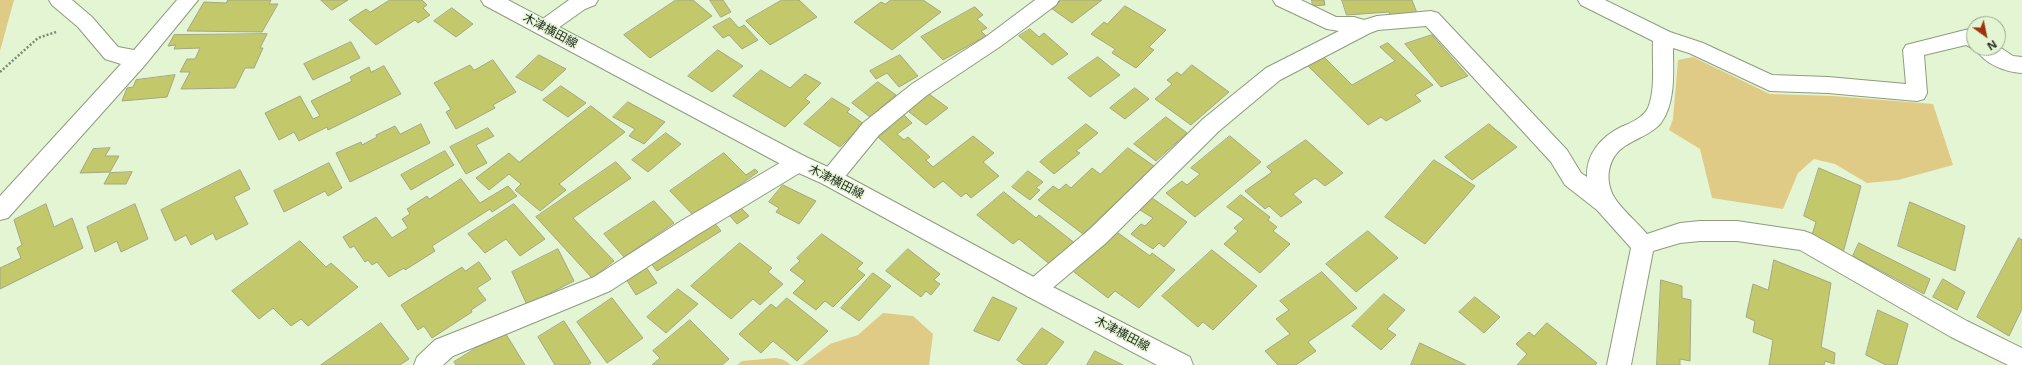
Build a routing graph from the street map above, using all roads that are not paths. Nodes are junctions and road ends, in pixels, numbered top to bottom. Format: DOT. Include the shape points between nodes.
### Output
graph roads {
  1 [pos="59,0"];
  2 [pos="188,0"];
  3 [pos="491,0"];
  4 [pos="588,0"];
  5 [pos="1049,0"];
  6 [pos="1283,0"];
  7 [pos="1588,0"];
  8 [pos="544,28"];
  9 [pos="1363,28"];
  10 [pos="1663,36"];
  11 [pos="1966,38"];
  12 [pos="1997,56"];
  13 [pos="138,59"];
  14 [pos="2022,65"];
  15 [pos="798,163"];
  16 [pos="831,178"];
  17 [pos="1605,203"];
  18 [pos="0,211"];
  19 [pos="1643,245"];
  20 [pos="1035,289"];
  21 [pos="2022,360"];
  22 [pos="426,365"];
  23 [pos="1181,365"];
  24 [pos="1619,365"];
  1 -- 13 [label="street" via="85,22 112,54"];
  2 -- 13 [label="street"];
  3 -- 8 [label="street, 木津横田線"];
  4 -- 8 [label="street"];
  5 -- 16 [label="street" via="994,41 919,90 877,124"];
  6 -- 9 [label="street" via="1334,24 1354,24"];
  7 -- 10 [label="street"];
  8 -- 15 [label="street, 木津横田線"];
  9 -- 17 [label="street" via="1377,23 1431,18 1559,156 1573,179"];
  9 -- 20 [label="street" via="1273,74 1211,125 1098,236"];
  10 -- 11 [label="street" via="1696,48 1770,83 1917,92 1913,50"];
  10 -- 17 [label="street" via="1660,100 1657,111 1651,121 1640,129 1609,145 1601,157 1598,186"];
  12 -- 14 [label="street" via="2009,64"];
  13 -- 18 [label="street"];
  15 -- 16 [label="street, 木津横田線"];
  15 -- 22 [label="street" via="602,284 444,348"];
  16 -- 20 [label="street, 木津横田線"];
  17 -- 19 [label="street"];
  19 -- 21 [label="street" via="1680,233 1700,230 1737,231 1804,241 1959,329"];
  19 -- 24 [label="street"];
  20 -- 23 [label="street, 木津横田線"];
}
